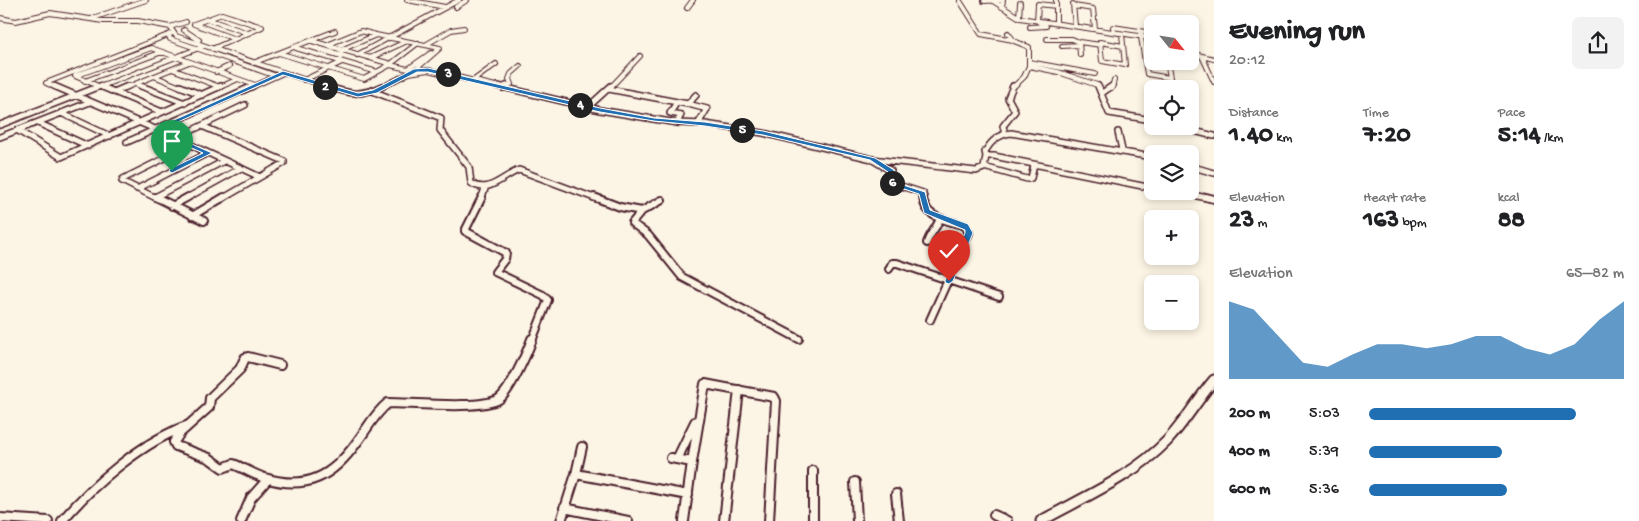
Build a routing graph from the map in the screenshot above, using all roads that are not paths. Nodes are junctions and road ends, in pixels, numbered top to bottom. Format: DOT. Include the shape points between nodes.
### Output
graph roads {
  1 [pos="127,0"];
  2 [pos="146,0"];
  3 [pos="407,0"];
  4 [pos="446,0"];
  5 [pos="459,0"];
  6 [pos="467,0"];
  7 [pos="693,0"];
  8 [pos="1056,0"];
  9 [pos="960,1"];
  10 [pos="984,1"];
  11 [pos="993,1"];
  12 [pos="136,3"];
  13 [pos="1020,3"];
  14 [pos="455,5"];
  15 [pos="1056,6"];
  16 [pos="445,7"];
  17 [pos="687,8"];
  18 [pos="1004,8"];
  19 [pos="1019,11"];
  20 [pos="1019,17"];
  21 [pos="0,18"];
  22 [pos="90,19"];
  23 [pos="207,19"];
  24 [pos="1014,20"];
  25 [pos="1031,20"];
  26 [pos="1037,20"];
  27 [pos="186,22"];
  28 [pos="1056,23"];
  29 [pos="1046,26"];
  30 [pos="1051,26"];
  31 [pos="1075,26"];
  32 [pos="170,27"];
  33 [pos="1030,27"];
  34 [pos="464,28"];
  35 [pos="206,29"];
  36 [pos="1095,29"];
  37 [pos="184,30"];
  38 [pos="336,31"];
  39 [pos="1140,31"];
  40 [pos="1144,31"];
  41 [pos="1114,32"];
  42 [pos="248,33"];
  43 [pos="1008,33"];
  44 [pos="171,34"];
  45 [pos="1122,34"];
  46 [pos="189,35"];
  47 [pos="376,35"];
  48 [pos="1142,37"];
  49 [pos="390,38"];
  50 [pos="236,39"];
  51 [pos="1013,40"];
  52 [pos="312,41"];
  53 [pos="406,41"];
  54 [pos="418,43"];
  55 [pos="1052,43"];
  56 [pos="145,44"];
  57 [pos="427,44"];
  58 [pos="1079,44"];
  59 [pos="327,45"];
  60 [pos="1101,45"];
  61 [pos="203,46"];
  62 [pos="1062,46"];
  63 [pos="1123,46"];
  64 [pos="1144,46"];
  65 [pos="218,47"];
  66 [pos="151,48"];
  67 [pos="296,48"];
  68 [pos="212,49"];
  69 [pos="341,50"];
  70 [pos="408,51"];
  71 [pos="434,51"];
  72 [pos="162,52"];
  73 [pos="348,52"];
  74 [pos="279,53"];
  75 [pos="358,55"];
  76 [pos="1080,55"];
  77 [pos="1199,55"];
  78 [pos="640,56"];
  79 [pos="1202,56"];
  80 [pos="176,57"];
  81 [pos="370,58"];
  82 [pos="333,59"];
  83 [pos="1214,59"];
  84 [pos="189,62"];
  85 [pos="253,62"];
  86 [pos="343,62"];
  87 [pos="385,63"];
  88 [pos="243,64"];
  89 [pos="496,64"];
  90 [pos="1029,64"];
  91 [pos="391,65"];
  92 [pos="228,66"];
  93 [pos="520,66"];
  94 [pos="327,68"];
  95 [pos="172,69"];
  96 [pos="408,69"];
  97 [pos="416,70"];
  98 [pos="1147,70"];
  99 [pos="1169,70"];
  100 [pos="216,72"];
  101 [pos="377,72"];
  102 [pos="280,73"];
  103 [pos="1095,74"];
  104 [pos="154,76"];
  105 [pos="398,78"];
  106 [pos="238,79"];
  107 [pos="306,79"];
  108 [pos="474,80"];
  109 [pos="1114,80"];
  110 [pos="85,81"];
  111 [pos="1214,82"];
  112 [pos="135,84"];
  113 [pos="255,85"];
  114 [pos="100,86"];
  115 [pos="220,87"];
  116 [pos="503,88"];
  117 [pos="609,89"];
  118 [pos="114,92"];
  119 [pos="375,92"];
  120 [pos="1102,93"];
  121 [pos="202,95"];
  122 [pos="696,95"];
  123 [pos="76,96"];
  124 [pos="90,102"];
  125 [pos="677,102"];
  126 [pos="185,103"];
  127 [pos="688,104"];
  128 [pos="246,105"];
  129 [pos="588,107"];
  130 [pos="162,112"];
  131 [pos="61,113"];
  132 [pos="1144,119"];
  133 [pos="38,122"];
  134 [pos="677,123"];
  135 [pos="138,124"];
  136 [pos="698,124"];
  137 [pos="0,125"];
  138 [pos="202,126"];
  139 [pos="17,130"];
  140 [pos="155,130"];
  141 [pos="1118,132"];
  142 [pos="1199,132"];
  143 [pos="1005,134"];
  144 [pos="110,136"];
  145 [pos="1214,136"];
  146 [pos="0,137"];
  147 [pos="176,138"];
  148 [pos="127,142"];
  149 [pos="191,145"];
  150 [pos="88,146"];
  151 [pos="1122,150"];
  152 [pos="208,153"];
  153 [pos="1144,155"];
  154 [pos="986,156"];
  155 [pos="872,159"];
  156 [pos="224,161"];
  157 [pos="1034,165"];
  158 [pos="984,167"];
  159 [pos="241,168"];
  160 [pos="1199,169"];
  161 [pos="1214,173"];
  162 [pos="260,177"];
  163 [pos="1144,186"];
  164 [pos="137,189"];
  165 [pos="485,189"];
  166 [pos="1199,195"];
  167 [pos="155,196"];
  168 [pos="1214,198"];
  169 [pos="662,200"];
  170 [pos="172,206"];
  171 [pos="642,211"];
  172 [pos="192,216"];
  173 [pos="940,218"];
  174 [pos="204,221"];
  175 [pos="927,243"];
  176 [pos="889,269"];
  177 [pos="949,281"];
  178 [pos="999,297"];
  179 [pos="930,320"];
  180 [pos="799,339"];
  181 [pos="280,365"];
  182 [pos="1214,380"];
  183 [pos="739,390"];
  184 [pos="698,416"];
  185 [pos="189,425"];
  186 [pos="582,447"];
  187 [pos="692,462"];
  188 [pos="813,471"];
  189 [pos="576,474"];
  190 [pos="268,479"];
  191 [pos="855,482"];
  192 [pos="896,494"];
  193 [pos="688,495"];
  194 [pos="564,508"];
  195 [pos="994,515"];
  196 [pos="0,518"];
  197 [pos="48,521"];
  198 [pos="62,521"];
  199 [pos="241,521"];
  200 [pos="561,521"];
  201 [pos="628,521"];
  202 [pos="684,521"];
  203 [pos="724,521"];
  204 [pos="769,521"];
  205 [pos="813,521"];
  206 [pos="857,521"];
  207 [pos="899,521"];
  208 [pos="1007,521"];
  209 [pos="1041,521"];
  1 -- 12 [label="street"];
  2 -- 12 [label="street"];
  3 -- 16 [label="street"];
  4 -- 14 [label="street"];
  5 -- 14 [label="street"];
  6 -- 14 [label="street"];
  7 -- 17 [label="street"];
  8 -- 15 [label="street"];
  9 -- 51 [label="street" via="981,34"];
  10 -- 11 [label="street"];
  11 -- 18 [label="street"];
  12 -- 22 [label="street"];
  13 -- 19 [label="street"];
  14 -- 16 [label="street"];
  15 -- 26 [label="street" via="1038,4"];
  15 -- 28 [label="street"];
  16 -- 49 [label="street"];
  18 -- 19 [label="street"];
  18 -- 20 [label="street"];
  19 -- 20 [label="street"];
  20 -- 25 [label="street"];
  21 -- 22 [label="street" via="16,21 50,13"];
  22 -- 32 [label="street" via="138,21"];
  23 -- 35 [label="street" via="194,25"];
  23 -- 42 [label="street"];
  23 -- 42 [label="street" via="223,14 262,27"];
  24 -- 25 [label="street"];
  25 -- 26 [label="street"];
  26 -- 28 [label="street"];
  26 -- 29 [label="street"];
  27 -- 32 [label="street"];
  28 -- 31 [label="street"];
  29 -- 30 [label="street"];
  29 -- 33 [label="street"];
  31 -- 36 [label="street"];
  31 -- 36 [label="street" via="1074,5 1093,9"];
  32 -- 44 [label="street" via="174,30"];
  34 -- 57 [label="street" via="451,30"];
  35 -- 46 [label="street"];
  35 -- 50 [label="street"];
  36 -- 41 [label="street"];
  37 -- 46 [label="street"];
  38 -- 52 [label="street"];
  39 -- 40 [label="street"];
  39 -- 41 [label="street" via="1114,27"];
  39 -- 48 [label="street"];
  41 -- 45 [label="street"];
  42 -- 50 [label="street"];
  43 -- 51 [label="street"];
  44 -- 56 [label="street"];
  44 -- 61 [label="street"];
  45 -- 48 [label="street"];
  45 -- 63 [label="street"];
  46 -- 61 [label="street"];
  47 -- 49 [label="street"];
  47 -- 59 [label="street" via="360,31"];
  47 -- 69 [label="street"];
  48 -- 64 [label="street"];
  49 -- 53 [label="street"];
  49 -- 75 [label="street"];
  50 -- 65 [label="street"];
  51 -- 90 [label="street" via="1029,46"];
  52 -- 59 [label="street"];
  52 -- 67 [label="street"];
  53 -- 54 [label="street"];
  53 -- 81 [label="street"];
  54 -- 57 [label="street"];
  54 -- 70 [label="street"];
  55 -- 58 [label="street" via="1045,38 1072,39"];
  56 -- 66 [label="street"];
  56 -- 123 [label="street" via="46,84"];
  57 -- 97 [label="street" via="440,50"];
  58 -- 60 [label="street"];
  58 -- 62 [label="street"];
  58 -- 76 [label="street"];
  59 -- 69 [label="street"];
  60 -- 63 [label="street" via="1100,42"];
  60 -- 63 [label="street" via="1102,61 1126,65"];
  61 -- 65 [label="street"];
  61 -- 68 [label="street"];
  61 -- 80 [label="street"];
  61 -- 88 [label="street"];
  65 -- 68 [label="street"];
  65 -- 85 [label="street"];
  66 -- 72 [label="street"];
  66 -- 110 [label="street" via="76,76"];
  67 -- 74 [label="street"];
  67 -- 82 [label="street"];
  68 -- 85 [label="street"];
  69 -- 73 [label="street"];
  70 -- 87 [label="street"];
  70 -- 91 [label="street"];
  71 -- 96 [label="street"];
  72 -- 80 [label="street"];
  72 -- 110 [label="street"];
  73 -- 75 [label="street"];
  73 -- 82 [label="street"];
  74 -- 85 [label="street"];
  74 -- 94 [label="street"];
  75 -- 81 [label="street"];
  75 -- 86 [label="street"];
  77 -- 79 [label="street"];
  78 -- 117 [label="street"];
  79 -- 83 [label="street"];
  79 -- 111 [label="street"];
  80 -- 84 [label="street"];
  80 -- 114 [label="street"];
  81 -- 87 [label="street"];
  82 -- 86 [label="street"];
  84 -- 95 [label="street"];
  84 -- 100 [label="street"];
  85 -- 88 [label="street"];
  85 -- 102 [label="street"];
  86 -- 94 [label="street"];
  86 -- 101 [label="street"];
  87 -- 91 [label="street"];
  88 -- 102 [label="street"];
  89 -- 108 [label="street"];
  90 -- 103 [label="street"];
  90 -- 120 [label="street" via="1090,82"];
  90 -- 143 [label="street" via="1024,77 1009,93 1008,98 1015,111 1003,126"];
  91 -- 96 [label="street"];
  91 -- 101 [label="street"];
  92 -- 100 [label="street"];
  93 -- 116 [label="street" via="510,74 511,84"];
  94 -- 101 [label="street" via="361,79"];
  94 -- 107 [label="street"];
  95 -- 104 [label="street"];
  95 -- 115 [label="street"];
  96 -- 105 [label="street"];
  97 -- 105 [label="street"];
  97 -- 108 [label="street"];
  98 -- 99 [label="street" via="1147,74 1170,78"];
  100 -- 106 [label="street"];
  102 -- 107 [label="street"];
  102 -- 113 [label="street"];
  104 -- 112 [label="street"];
  104 -- 121 [label="street"];
  105 -- 107 [label="street" via="359,92"];
  105 -- 119 [label="street"];
  106 -- 113 [label="street"];
  106 -- 115 [label="street"];
  107 -- 119 [label="street" via="353,95"];
  108 -- 116 [label="street"];
  109 -- 120 [label="street" via="1112,88"];
  110 -- 114 [label="street"];
  112 -- 118 [label="street"];
  112 -- 126 [label="street"];
  113 -- 140 [label="street"];
  114 -- 118 [label="street"];
  114 -- 123 [label="street"];
  115 -- 121 [label="street"];
  116 -- 129 [label="street"];
  117 -- 125 [label="street"];
  117 -- 129 [label="street"];
  118 -- 130 [label="street"];
  119 -- 165 [label="street" via="441,118 440,130 469,167 471,183"];
  120 -- 132 [label="street" via="1109,113"];
  121 -- 126 [label="street"];
  122 -- 127 [label="street"];
  123 -- 124 [label="street"];
  123 -- 137 [label="street"];
  124 -- 131 [label="street"];
  124 -- 135 [label="street"];
  125 -- 127 [label="street"];
  125 -- 134 [label="street" via="670,113 681,115"];
  126 -- 130 [label="street"];
  127 -- 136 [label="street" via="707,109"];
  128 -- 138 [label="street"];
  129 -- 134 [label="street"];
  130 -- 135 [label="street"];
  131 -- 133 [label="street"];
  131 -- 144 [label="street"];
  133 -- 139 [label="street"];
  133 -- 150 [label="street"];
  134 -- 136 [label="street"];
  135 -- 140 [label="street"];
  135 -- 144 [label="street"];
  136 -- 155 [label="street" via="763,133"];
  138 -- 147 [label="street"];
  138 -- 162 [label="street" via="284,161"];
  139 -- 146 [label="street"];
  139 -- 150 [label="street" via="57,156"];
  140 -- 147 [label="street"];
  140 -- 148 [label="street"];
  141 -- 151 [label="street"];
  142 -- 145 [label="street"];
  143 -- 151 [label="street"];
  143 -- 154 [label="street" via="988,144"];
  144 -- 150 [label="street"];
  147 -- 149 [label="street"];
  149 -- 152 [label="street"];
  149 -- 164 [label="street" via="123,179 124,183"];
  151 -- 153 [label="street"];
  152 -- 156 [label="street"];
  152 -- 164 [label="street"];
  154 -- 157 [label="street"];
  154 -- 158 [label="street"];
  155 -- 158 [label="street" via="976,171"];
  155 -- 173 [label="street" via="892,171 889,180 892,183 923,193 925,209"];
  156 -- 159 [label="street"];
  156 -- 167 [label="street"];
  157 -- 158 [label="street" via="1031,178 1027,179"];
  157 -- 163 [label="street"];
  159 -- 162 [label="street"];
  159 -- 170 [label="street"];
  160 -- 161 [label="street"];
  162 -- 172 [label="street"];
  164 -- 167 [label="street"];
  165 -- 171 [label="street" via="519,170 620,207"];
  165 -- 190 [label="street" via="464,231 506,253 506,259 495,272 548,300 522,365 507,388 499,398 480,405 388,403 380,409 343,461 324,477 303,483"];
  166 -- 168 [label="street"];
  167 -- 170 [label="street"];
  169 -- 171 [label="street"];
  170 -- 172 [label="street"];
  171 -- 180 [label="street" via="632,224 648,235 682,277"];
  172 -- 174 [label="street"];
  173 -- 175 [label="street"];
  173 -- 177 [label="street" via="965,226 969,231"];
  176 -- 177 [label="street" via="892,263 897,263"];
  177 -- 178 [label="street"];
  177 -- 179 [label="street"];
  181 -- 185 [label="street" via="245,358 240,369 210,398 209,407"];
  182 -- 209 [label="street" via="1156,452 1122,476"];
  183 -- 184 [label="street" via="705,384"];
  183 -- 203 [label="street"];
  183 -- 204 [label="street" via="771,395 776,401"];
  184 -- 187 [label="street"];
  184 -- 187 [label="street" via="674,458"];
  185 -- 190 [label="street" via="174,442 176,446 209,458 223,468 235,465"];
  185 -- 198 [label="street" via="172,430 133,458 79,500"];
  186 -- 189 [label="street"];
  187 -- 193 [label="street"];
  188 -- 205 [label="street"];
  189 -- 193 [label="street"];
  189 -- 194 [label="street"];
  190 -- 199 [label="street" via="251,498"];
  191 -- 206 [label="street"];
  192 -- 207 [label="street"];
  193 -- 202 [label="street"];
  194 -- 200 [label="street"];
  194 -- 201 [label="street"];
  195 -- 208 [label="street"];
  196 -- 197 [label="street"];
}
